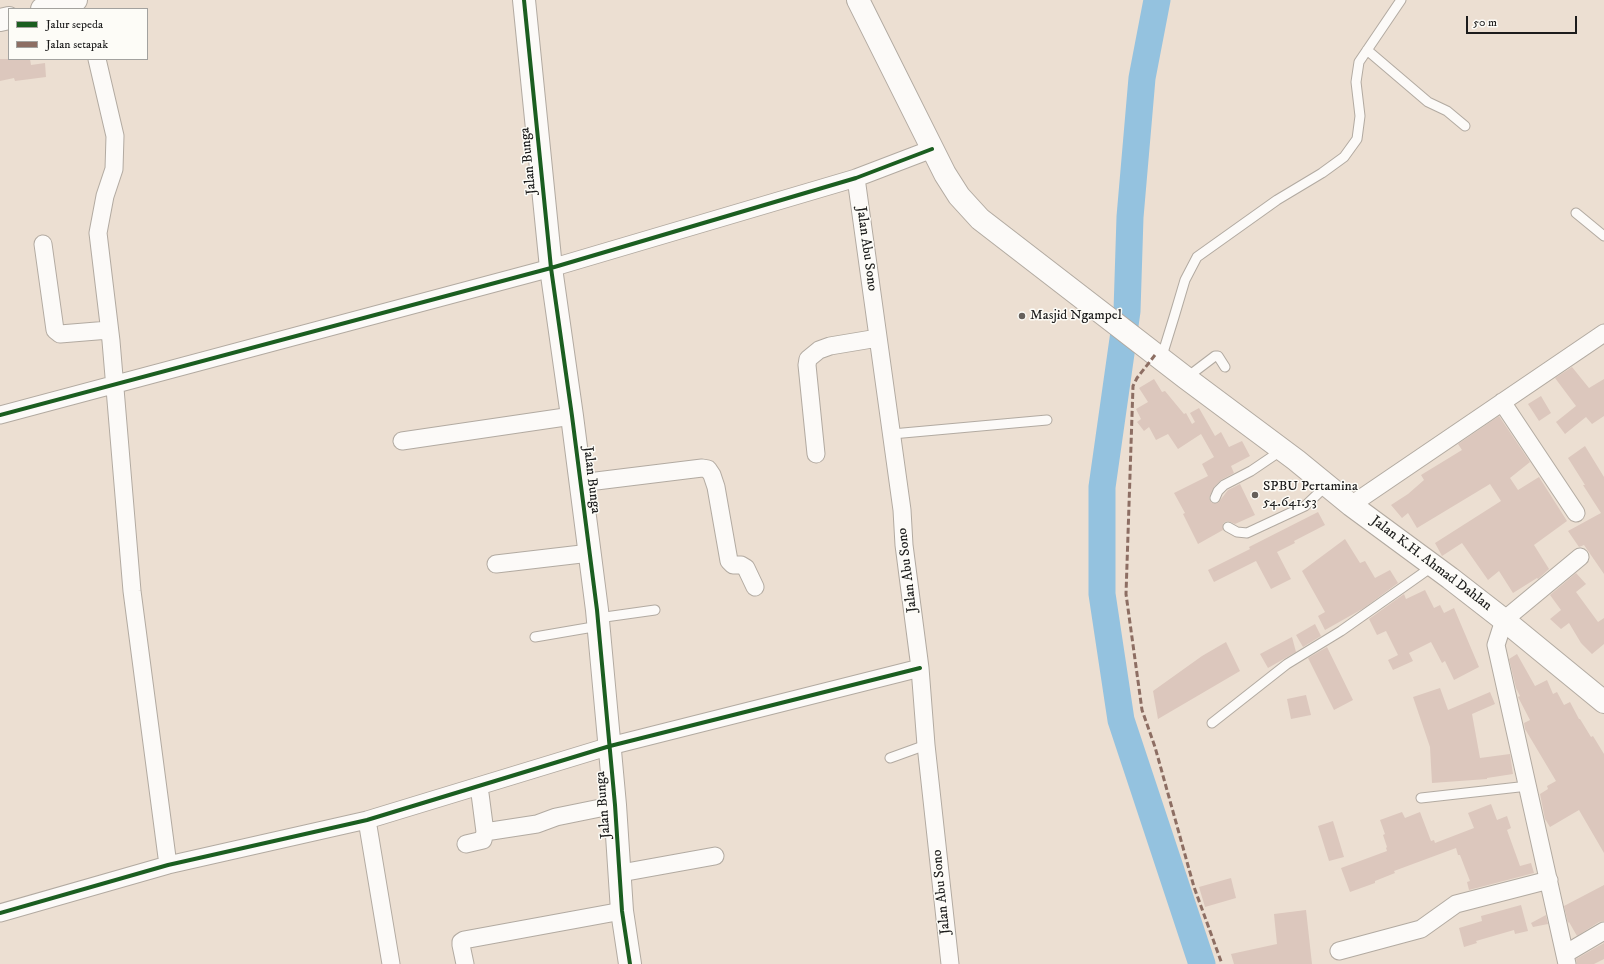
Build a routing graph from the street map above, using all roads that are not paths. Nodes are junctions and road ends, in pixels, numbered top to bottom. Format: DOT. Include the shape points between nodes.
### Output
graph roads {
  1 [pos="76,0"];
  2 [pos="524,0"];
  3 [pos="858,0"];
  4 [pos="1401,0"];
  5 [pos="46,8"];
  6 [pos="1367,50"];
  7 [pos="98,60"];
  8 [pos="1465,126"];
  9 [pos="932,149"];
  10 [pos="856,178"];
  11 [pos="1576,213"];
  12 [pos="1604,236"];
  13 [pos="43,244"];
  14 [pos="551,268"];
  15 [pos="109,330"];
  16 [pos="1604,333"];
  17 [pos="878,338"];
  18 [pos="1156,355"];
  19 [pos="1225,367"];
  20 [pos="1186,378"];
  21 [pos="115,385"];
  22 [pos="1502,402"];
  23 [pos="0,414"];
  24 [pos="572,416"];
  25 [pos="1047,420"];
  26 [pos="892,434"];
  27 [pos="402,441"];
  28 [pos="1282,450"];
  29 [pos="816,454"];
  30 [pos="580,483"];
  31 [pos="1327,485"];
  32 [pos="1215,498"];
  33 [pos="1351,505"];
  34 [pos="1576,513"];
  35 [pos="1228,528"];
  36 [pos="590,553"];
  37 [pos="1580,557"];
  38 [pos="496,564"];
  39 [pos="1434,565"];
  40 [pos="755,586"];
  41 [pos="655,610"];
  42 [pos="1504,620"];
  43 [pos="599,622"];
  44 [pos="536,637"];
  45 [pos="920,668"];
  46 [pos="1601,695"];
  47 [pos="1212,724"];
  48 [pos="926,745"];
  49 [pos="610,746"];
  50 [pos="890,758"];
  51 [pos="479,786"];
  52 [pos="1528,786"];
  53 [pos="1421,798"];
  54 [pos="615,805"];
  55 [pos="367,820"];
  56 [pos="485,832"];
  57 [pos="466,844"];
  58 [pos="715,856"];
  59 [pos="168,865"];
  60 [pos="621,874"];
  61 [pos="1549,880"];
  62 [pos="622,911"];
  63 [pos="0,913"];
  64 [pos="1604,931"];
  65 [pos="1339,951"];
  66 [pos="1566,959"];
  67 [pos="391,964"];
  68 [pos="466,964"];
  69 [pos="630,964"];
  70 [pos="950,964"];
  1 -- 5 [label="main road"];
  2 -- 14 [label="main road, Jalan Bunga"];
  3 -- 9 [label="main road, Jalan K.H. Ahmad Dahlan"];
  4 -- 6 [label="lane"];
  6 -- 8 [label="lane" via="1428,102 1447,111"];
  6 -- 18 [label="lane" via="1359,62 1356,82 1360,116 1356,139 1344,157 1197,257 1185,280 1174,317"];
  7 -- 15 [label="street" via="115,136 114,169 105,196 98,233"];
  9 -- 10 [label="street"];
  9 -- 18 [label="main road, Jalan K.H. Ahmad Dahlan" via="959,196 980,219"];
  10 -- 14 [label="street"];
  10 -- 17 [label="street, Jalan Abu Sono"];
  11 -- 12 [label="lane"];
  13 -- 15 [label="street" via="57,333"];
  14 -- 21 [label="street"];
  14 -- 24 [label="main road, Jalan Bunga"];
  15 -- 21 [label="street"];
  16 -- 22 [label="street"];
  17 -- 26 [label="street, Jalan Abu Sono"];
  17 -- 29 [label="street" via="830,346 819,350 808,359"];
  18 -- 20 [label="main road, Jalan K.H. Ahmad Dahlan"];
  19 -- 20 [label="lane" via="1218,356 1215,356"];
  20 -- 28 [label="main road, Jalan K.H. Ahmad Dahlan"];
  21 -- 23 [label="street"];
  21 -- 59 [label="street" via="132,591"];
  22 -- 33 [label="street"];
  22 -- 34 [label="street"];
  24 -- 27 [label="street"];
  24 -- 30 [label="main road, Jalan Bunga"];
  25 -- 26 [label="lane"];
  26 -- 45 [label="street, Jalan Abu Sono"];
  28 -- 31 [label="main road, Jalan K.H. Ahmad Dahlan"];
  28 -- 32 [label="lane" via="1224,485"];
  30 -- 36 [label="main road, Jalan Bunga"];
  30 -- 40 [label="street" via="708,469 716,487 729,561 733,565 746,568"];
  31 -- 33 [label="main road, Jalan K.H. Ahmad Dahlan"];
  31 -- 35 [label="lane" via="1305,506 1247,533"];
  33 -- 39 [label="main road, Jalan K.H. Ahmad Dahlan"];
  36 -- 38 [label="street"];
  36 -- 43 [label="main road, Jalan Bunga"];
  37 -- 42 [label="street"];
  39 -- 42 [label="main road, Jalan K.H. Ahmad Dahlan"];
  39 -- 47 [label="lane" via="1341,632 1286,664"];
  41 -- 43 [label="lane"];
  42 -- 46 [label="main road, Jalan K.H. Ahmad Dahlan"];
  42 -- 52 [label="street" via="1496,645"];
  43 -- 44 [label="lane"];
  43 -- 49 [label="main road, Jalan Bunga"];
  45 -- 48 [label="street, Jalan Abu Sono"];
  45 -- 49 [label="street"];
  48 -- 50 [label="lane"];
  48 -- 70 [label="street, Jalan Abu Sono"];
  49 -- 51 [label="street"];
  49 -- 54 [label="main road, Jalan Bunga"];
  51 -- 55 [label="street"];
  51 -- 56 [label="street"];
  52 -- 53 [label="lane"];
  52 -- 61 [label="street"];
  54 -- 56 [label="street" via="556,817 537,824"];
  54 -- 60 [label="main road, Jalan Bunga"];
  55 -- 59 [label="street"];
  55 -- 67 [label="street"];
  56 -- 57 [label="street" via="483,840"];
  58 -- 60 [label="street"];
  59 -- 63 [label="street"];
  60 -- 62 [label="main road, Jalan Bunga"];
  61 -- 65 [label="street" via="1456,904 1420,929"];
  61 -- 66 [label="street"];
  62 -- 68 [label="street" via="464,940 461,945"];
  62 -- 69 [label="main road, Jalan Bunga"];
  64 -- 66 [label="street"];
}
